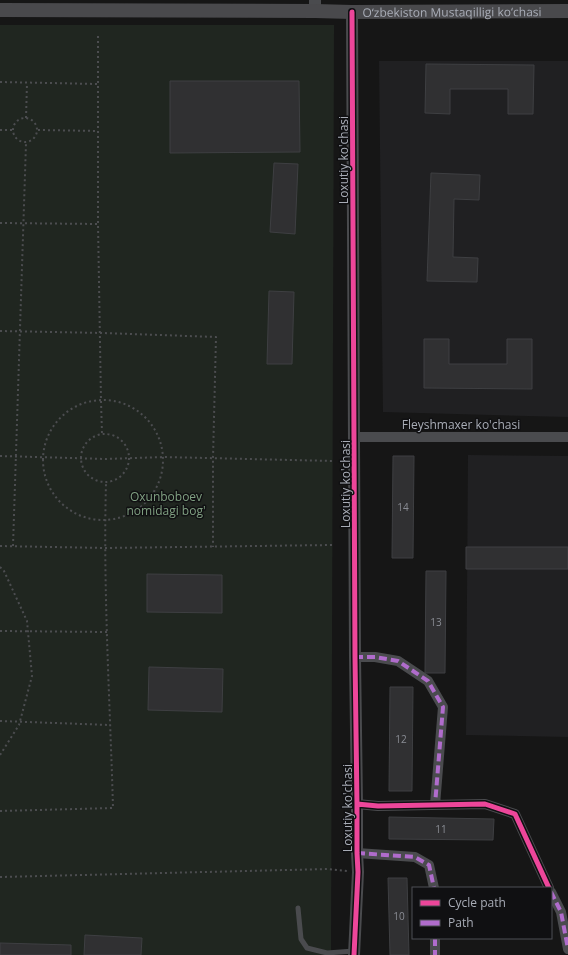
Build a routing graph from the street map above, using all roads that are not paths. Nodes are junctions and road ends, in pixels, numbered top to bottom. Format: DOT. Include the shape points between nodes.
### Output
graph roads {
  1 [pos="315,5"];
  2 [pos="0,10"];
  3 [pos="568,11"];
  4 [pos="352,12"];
  5 [pos="355,437"];
  6 [pos="568,437"];
  7 [pos="355,657"];
  8 [pos="357,804"];
  9 [pos="435,805"];
  10 [pos="357,853"];
  11 [pos="434,887"];
  12 [pos="549,887"];
  13 [pos="552,894"];
  14 [pos="298,908"];
  15 [pos="435,939"];
  16 [pos="568,949"];
  17 [pos="354,953"];
  18 [pos="435,955"];
  1 -- 2 [label="main road, O‘zbekiston Mustaqilligi ko‘chasi"];
  1 -- 4 [label="main road, O‘zbekiston Mustaqilligi ko‘chasi"];
  3 -- 4 [label="main road, O‘zbekiston Mustaqilligi ko‘chasi"];
  4 -- 5 [label="street, Loxutiy ko'chasi"];
  5 -- 6 [label="street, Fleyshmaxer ko'chasi"];
  5 -- 7 [label="street, Loxutiy ko'chasi"];
  7 -- 8 [label="street, Loxutiy ko'chasi"];
  7 -- 9 [label="street" via="398,661 428,681 443,707"];
  8 -- 9 [label="street"];
  8 -- 10 [label="street, Loxutiy ko'chasi"];
  9 -- 12 [label="street" via="485,804 515,814"];
  10 -- 11 [label="street" via="415,857 429,865"];
  10 -- 17 [label="street, Loxutiy ko'chasi"];
  13 -- 16 [label="street" via="561,912"];
  14 -- 17 [label="lane" via="301,939 306,948 327,954"];
  15 -- 18 [label="street"];
}
